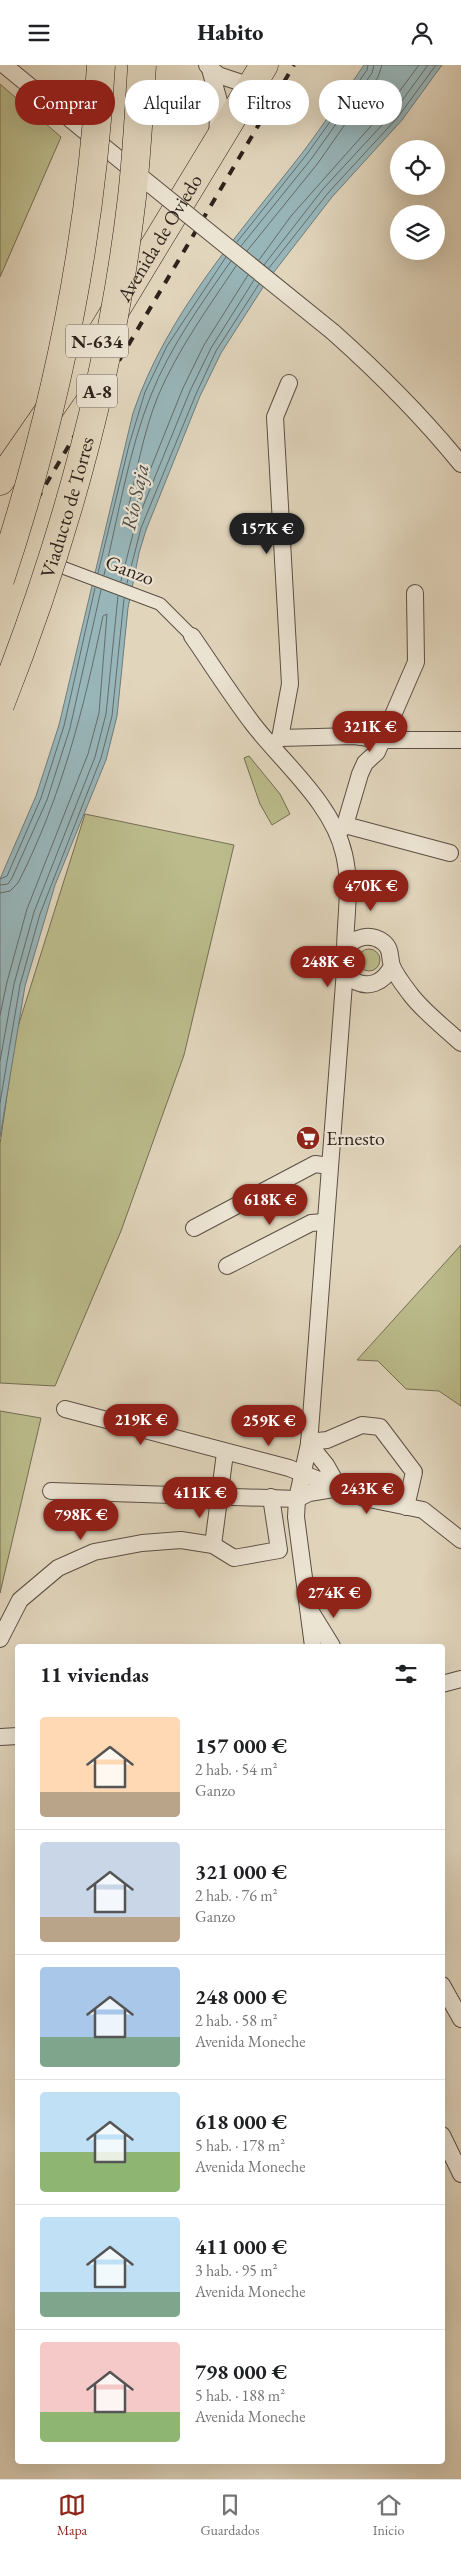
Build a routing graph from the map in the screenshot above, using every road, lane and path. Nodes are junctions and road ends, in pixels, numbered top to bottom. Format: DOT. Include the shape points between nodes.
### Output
graph roads {
  1 [pos="4,65"];
  2 [pos="101,65"];
  3 [pos="142,65"];
  4 [pos="214,66"];
  5 [pos="257,75"];
  6 [pos="217,144"];
  7 [pos="289,383"];
  8 [pos="461,464"];
  9 [pos="0,481"];
  10 [pos="43,561"];
  11 [pos="0,580"];
  12 [pos="415,593"];
  13 [pos="192,636"];
  14 [pos="0,705"];
  15 [pos="383,740"];
  16 [pos="461,740"];
  17 [pos="276,742"];
  18 [pos="342,829"];
  19 [pos="450,853"];
  20 [pos="349,903"];
  21 [pos="372,937"];
  22 [pos="345,952"];
  23 [pos="392,965"];
  24 [pos="345,970"];
  25 [pos="374,984"];
  26 [pos="412,996"];
  27 [pos="341,1009"];
  28 [pos="461,1043"];
  29 [pos="329,1166"];
  30 [pos="324,1222"];
  31 [pos="194,1228"];
  32 [pos="227,1266"];
  33 [pos="65,1409"];
  34 [pos="309,1443"];
  35 [pos="225,1453"];
  36 [pos="326,1465"];
  37 [pos="304,1469"];
  38 [pos="339,1488"];
  39 [pos="51,1491"];
  40 [pos="219,1497"];
  41 [pos="271,1497"];
  42 [pos="297,1499"];
  43 [pos="406,1507"];
  44 [pos="461,1540"];
  45 [pos="212,1545"];
  46 [pos="308,1608"];
  47 [pos="0,1639"];
  48 [pos="312,1644"];
  49 [pos="331,1644"];
  50 [pos="461,1679"];
  51 [pos="445,1683"];
  52 [pos="15,1736"];
  53 [pos="0,1737"];
  54 [pos="445,1990"];
  55 [pos="461,2019"];
  56 [pos="445,2141"];
  57 [pos="461,2174"];
  1 -- 8 [label="street, bridge" via="372,366"];
  2 -- 11 [label="highway, Viaducto de Torres / A-8, bridge" via="87,217 71,318 33,477"];
  3 -- 14 [label="highway, Viaducto de Torres / A-8, bridge" via="132,198 106,354 58,538"];
  4 -- 5 [label="street"];
  4 -- 6 [label="street" via="219,101"];
  5 -- 6 [label="highway, Avenida de Oviedo / N-634"];
  6 -- 9 [label="highway, Avenida de Oviedo / N-634" via="95,344"];
  7 -- 17 [label="street" via="275,417 290,684"];
  10 -- 13 [label="street, Ganzo" via="160,604"];
  12 -- 15 [label="street" via="416,662"];
  13 -- 17 [label="street" via="243,710"];
  15 -- 16 [label="street"];
  15 -- 17 [label="street" via="354,736"];
  15 -- 18 [label="street" via="377,752 365,763"];
  17 -- 18 [label="street"];
  18 -- 19 [label="street"];
  18 -- 20 [label="street"];
  20 -- 21 [label="street" via="359,923"];
  20 -- 22 [label="street"];
  21 -- 22 [label="street" via="360,937 349,944"];
  21 -- 23 [label="street" via="388,947"];
  22 -- 24 [label="street"];
  23 -- 25 [label="street" via="387,975"];
  23 -- 26 [label="street"];
  24 -- 25 [label="street" via="359,984"];
  24 -- 27 [label="street"];
  25 -- 26 [label="street"];
  25 -- 27 [label="street" via="353,993"];
  26 -- 28 [label="street"];
  27 -- 29 [label="street"];
  29 -- 30 [label="street"];
  29 -- 31 [label="street" via="315,1164"];
  30 -- 32 [label="street" via="311,1223"];
  30 -- 34 [label="street"];
  33 -- 35 [label="street"];
  34 -- 36 [label="street"];
  34 -- 37 [label="street"];
  34 -- 43 [label="street" via="327,1440 362,1425 380,1427 414,1472"];
  35 -- 37 [label="street"];
  35 -- 40 [label="street"];
  36 -- 37 [label="street"];
  36 -- 38 [label="street"];
  37 -- 38 [label="street"];
  37 -- 42 [label="street"];
  38 -- 42 [label="street" via="309,1493"];
  38 -- 43 [label="street" via="364,1498"];
  39 -- 40 [label="street"];
  40 -- 41 [label="street"];
  40 -- 45 [label="street"];
  41 -- 42 [label="street"];
  41 -- 45 [label="street" via="279,1550 234,1558"];
  42 -- 46 [label="street" via="296,1517"];
  43 -- 44 [label="street" via="423,1511"];
  45 -- 47 [label="street" via="181,1540 94,1552 58,1568 20,1600"];
  46 -- 48 [label="street"];
  46 -- 49 [label="street"];
  50 -- 51 [label="street"];
  52 -- 53 [label="street"];
  54 -- 55 [label="street"];
  56 -- 57 [label="street"];
}
